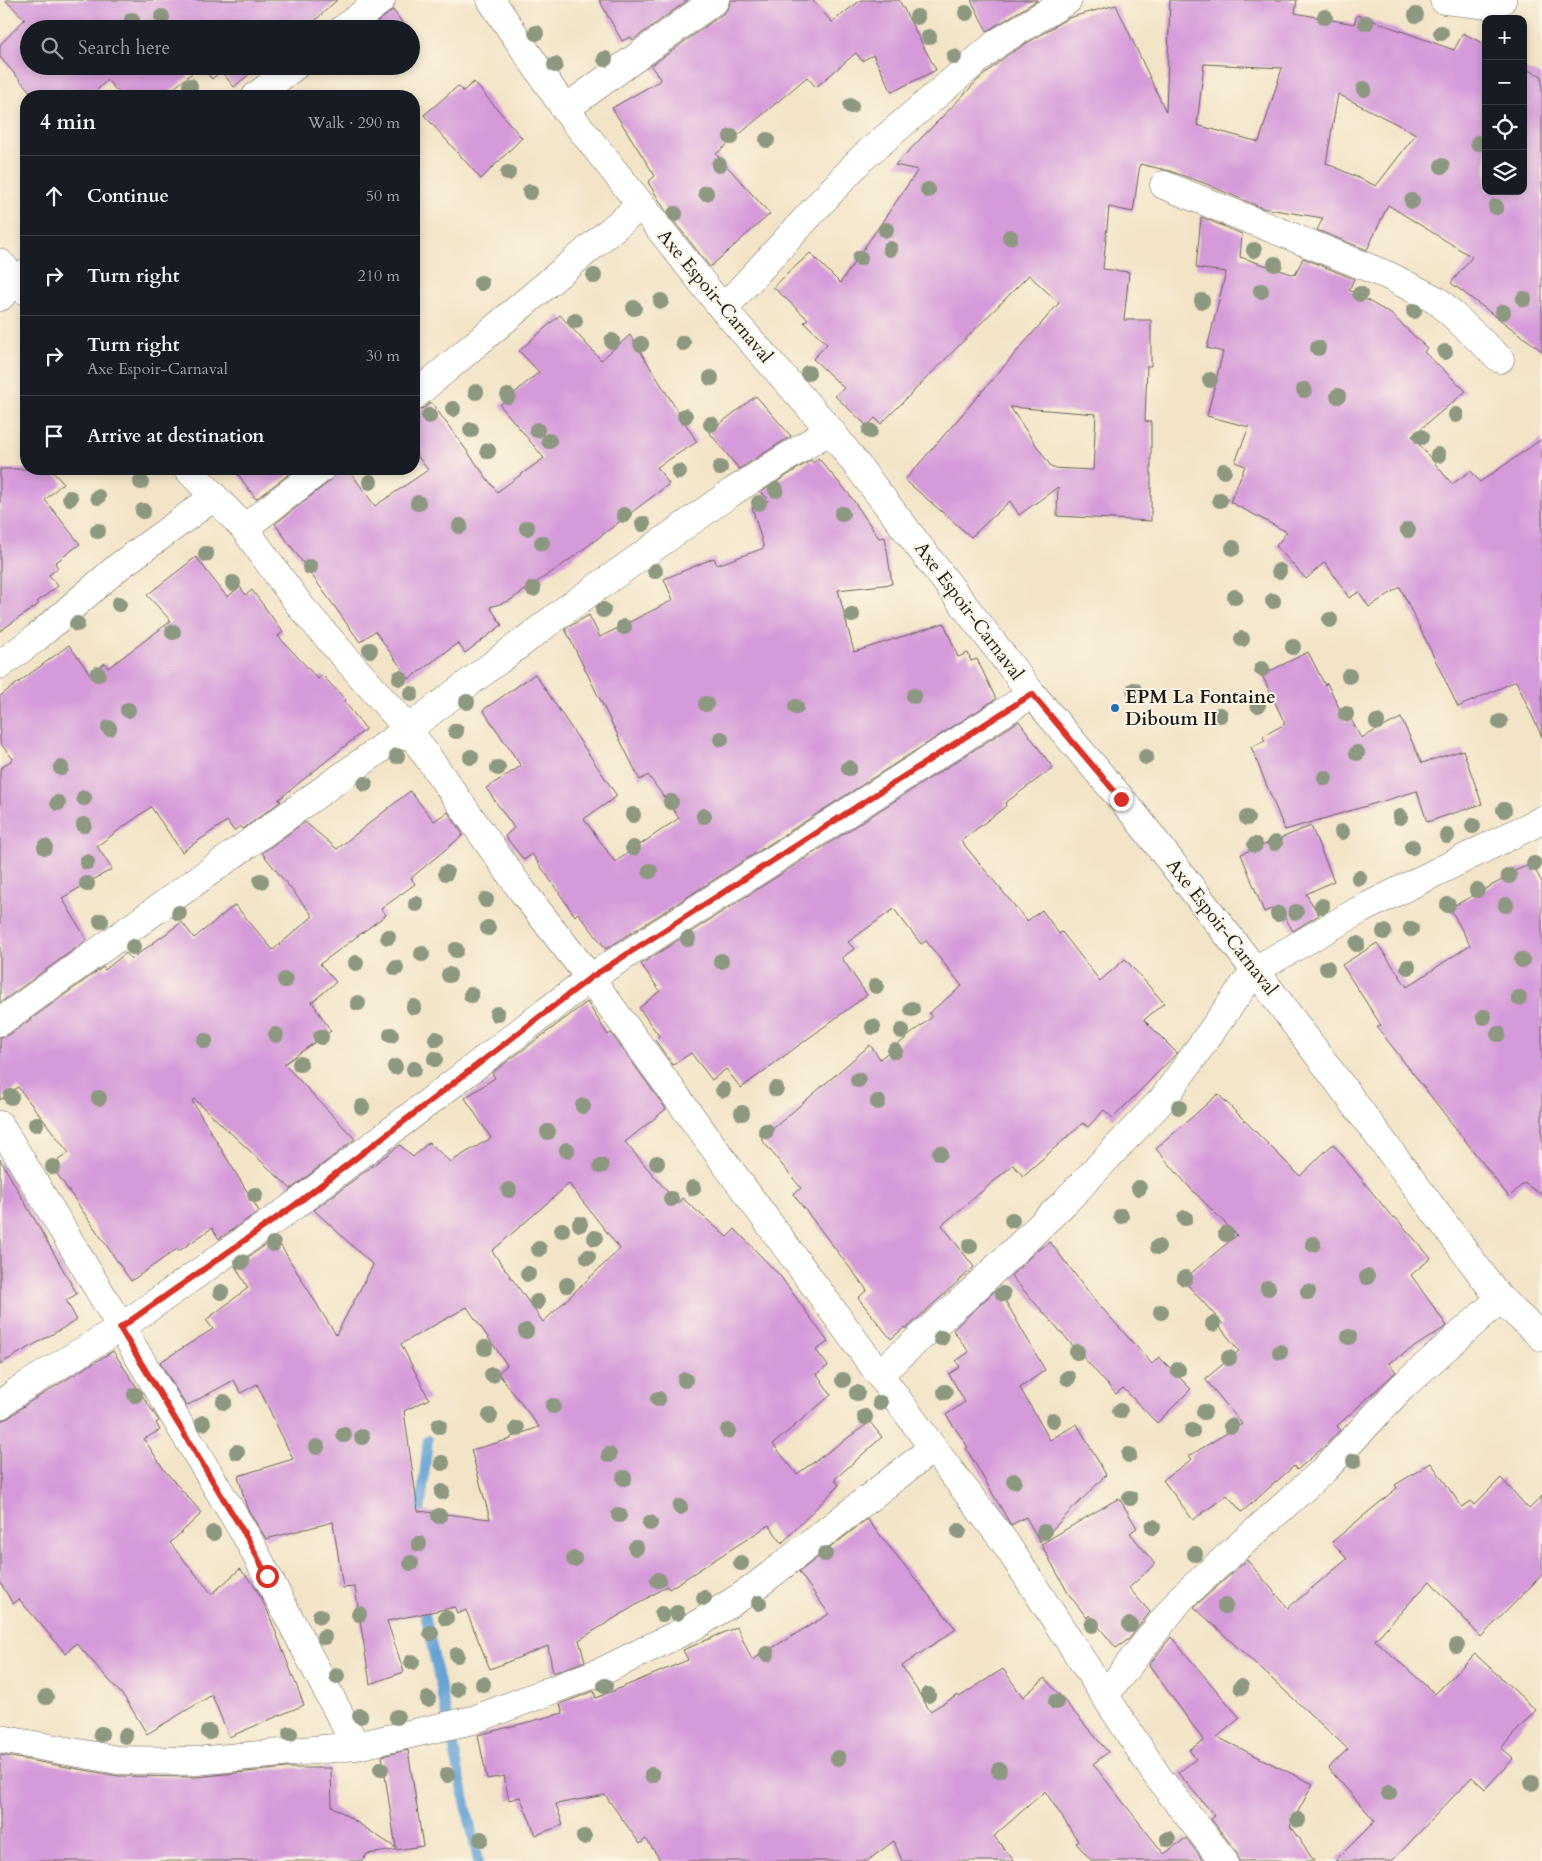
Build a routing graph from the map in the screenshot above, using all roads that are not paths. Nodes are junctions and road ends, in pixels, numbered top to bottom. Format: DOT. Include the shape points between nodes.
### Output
graph roads {
  1 [pos="381,0"];
  2 [pos="491,0"];
  3 [pos="715,0"];
  4 [pos="1068,0"];
  5 [pos="1444,0"];
  6 [pos="1502,0"];
  7 [pos="355,20"];
  8 [pos="283,75"];
  9 [pos="264,90"];
  10 [pos="566,109"];
  11 [pos="1164,185"];
  12 [pos="641,205"];
  13 [pos="723,309"];
  14 [pos="1500,360"];
  15 [pos="420,391"];
  16 [pos="830,430"];
  17 [pos="194,475"];
  18 [pos="313,475"];
  19 [pos="214,497"];
  20 [pos="244,528"];
  21 [pos="0,665"];
  22 [pos="1032,694"];
  23 [pos="408,729"];
  24 [pos="1542,820"];
  25 [pos="1255,970"];
  26 [pos="590,978"];
  27 [pos="0,1022"];
  28 [pos="0,1125"];
  29 [pos="1500,1299"];
  30 [pos="120,1328"];
  31 [pos="1542,1337"];
  32 [pos="879,1374"];
  33 [pos="0,1405"];
  34 [pos="933,1448"];
  35 [pos="1105,1696"];
  36 [pos="0,1739"];
  37 [pos="356,1746"];
  38 [pos="1224,1861"];
  1 -- 7 [label="street"];
  2 -- 10 [label="street, Axe Espoir-Carnaval"];
  3 -- 10 [label="street"];
  4 -- 13 [label="street" via="997,43 861,159"];
  5 -- 6 [label="street" via="1489,5"];
  8 -- 9 [label="street"];
  10 -- 12 [label="street, Axe Espoir-Carnaval"];
  11 -- 14 [label="street" via="1389,276 1438,301"];
  12 -- 13 [label="street, Axe Espoir-Carnaval"];
  12 -- 15 [label="street"];
  13 -- 16 [label="street, Axe Espoir-Carnaval"];
  16 -- 22 [label="street, Axe Espoir-Carnaval"];
  16 -- 23 [label="street" via="732,492 581,598"];
  17 -- 19 [label="street"];
  18 -- 20 [label="street"];
  19 -- 20 [label="street"];
  19 -- 21 [label="street" via="118,567"];
  20 -- 23 [label="street" via="302,607"];
  22 -- 25 [label="street, Axe Espoir-Carnaval" via="1134,814"];
  22 -- 26 [label="street"];
  23 -- 26 [label="street" via="523,892"];
  23 -- 27 [label="street"];
  24 -- 25 [label="street" via="1360,910"];
  25 -- 29 [label="street, Axe Espoir-Carnaval"];
  25 -- 32 [label="street" via="1163,1099 1066,1202"];
  26 -- 30 [label="street" via="295,1205"];
  26 -- 32 [label="street"];
  28 -- 30 [label="street"];
  29 -- 31 [label="street, Axe Espoir-Carnaval"];
  29 -- 35 [label="street" via="1402,1387 1324,1470 1181,1598"];
  30 -- 33 [label="street"];
  30 -- 37 [label="street" via="249,1541"];
  32 -- 34 [label="street"];
  34 -- 35 [label="street" via="1004,1541"];
  34 -- 37 [label="street" via="751,1590 698,1624 605,1670 473,1720"];
  35 -- 38 [label="street" via="1158,1778"];
  36 -- 37 [label="street" via="118,1760 196,1761"];
}
